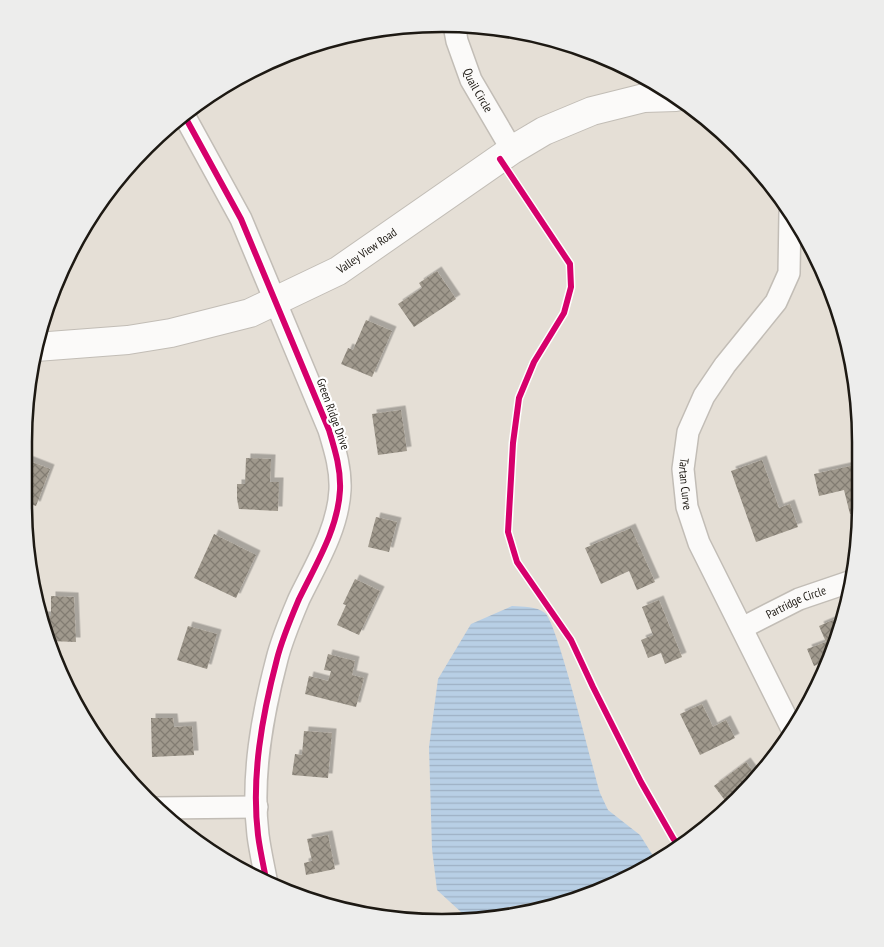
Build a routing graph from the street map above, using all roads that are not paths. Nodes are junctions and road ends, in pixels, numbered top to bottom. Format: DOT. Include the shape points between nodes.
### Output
graph roads {
  1 [pos="455,32"];
  2 [pos="663,97"];
  3 [pos="188,121"];
  4 [pos="512,150"];
  5 [pos="790,226"];
  6 [pos="276,300"];
  7 [pos="44,346"];
  8 [pos="844,584"];
  9 [pos="742,628"];
  10 [pos="788,723"];
  11 [pos="257,807"];
  12 [pos="166,808"];
  13 [pos="265,874"];
  1 -- 4 [label="street, Quail Circle" via="471,80"];
  2 -- 4 [label="street, Valley View Road" via="644,98 592,111 544,131"];
  3 -- 6 [label="street, Green Ridge Drive" via="241,219"];
  4 -- 6 [label="street, Valley View Road" via="338,271"];
  5 -- 9 [label="street, Tartan Curve" via="789,272 776,302 704,396 688,432 683,469 687,507 699,543"];
  6 -- 7 [label="street, Valley View Road" via="250,313 170,333 128,340"];
  6 -- 11 [label="street, Green Ridge Drive" via="329,430 338,460 340,490 324,550 298,602 277,657 264,716"];
  8 -- 9 [label="street, Partridge Circle" via="799,599"];
  9 -- 10 [label="street, Tartan Curve"];
  11 -- 12 [label="street"];
  11 -- 13 [label="street, Green Ridge Drive"];
}
